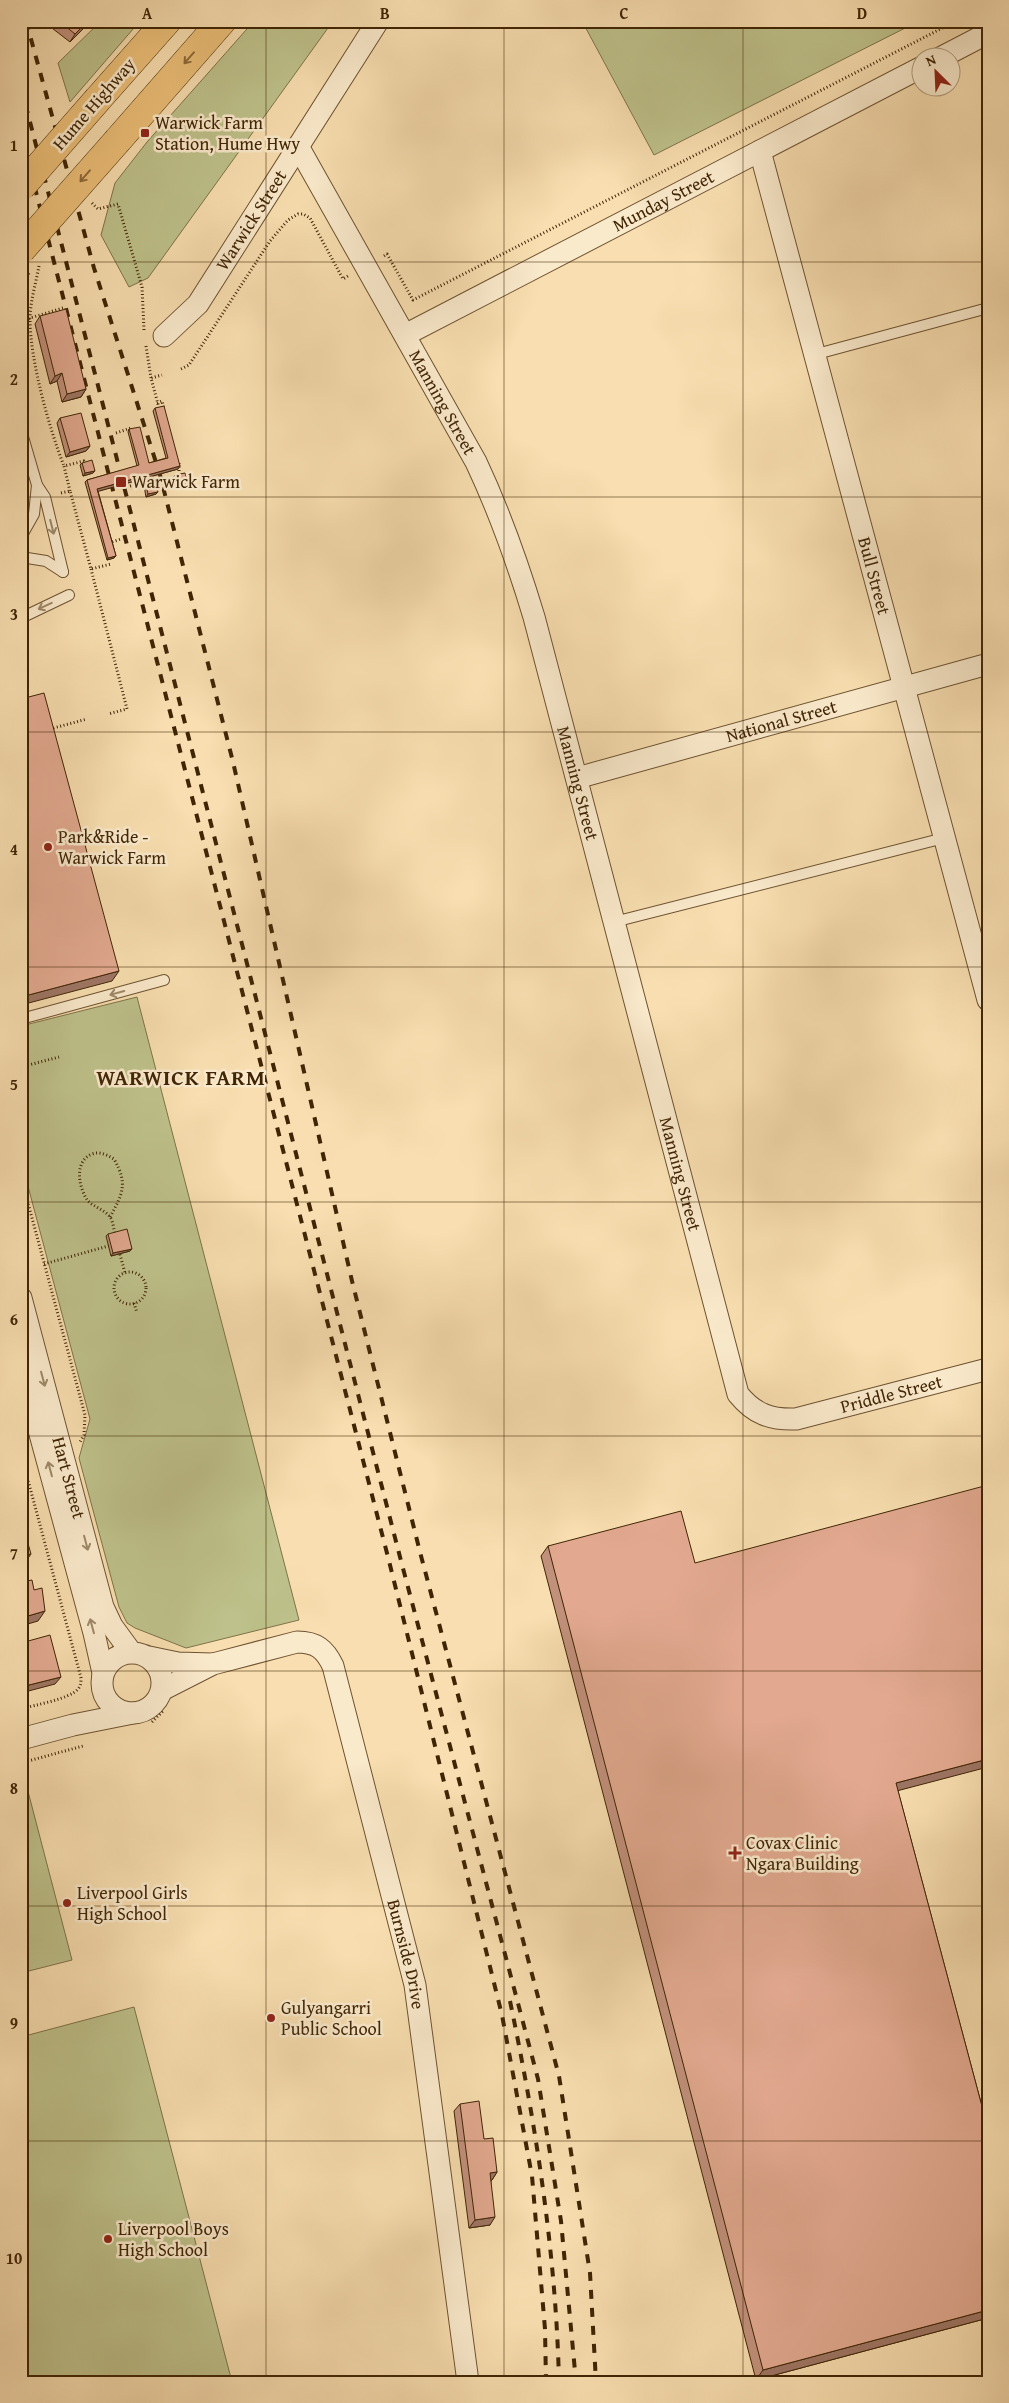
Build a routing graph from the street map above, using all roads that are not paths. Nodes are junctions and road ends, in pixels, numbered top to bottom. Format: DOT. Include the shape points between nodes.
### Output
graph roads {
  1 [pos="167,21"];
  2 [pos="222,21"];
  3 [pos="378,21"];
  4 [pos="988,33"];
  5 [pos="959,48"];
  6 [pos="912,72"];
  7 [pos="299,148"];
  8 [pos="760,151"];
  9 [pos="21,187"];
  10 [pos="31,255"];
  11 [pos="988,308"];
  12 [pos="406,335"];
  13 [pos="151,337"];
  14 [pos="813,355"];
  15 [pos="21,430"];
  16 [pos="37,485"];
  17 [pos="21,537"];
  18 [pos="21,558"];
  19 [pos="69,595"];
  20 [pos="21,618"];
  21 [pos="988,664"];
  22 [pos="903,687"];
  23 [pos="577,778"];
  24 [pos="944,838"];
  25 [pos="614,922"];
  26 [pos="164,980"];
  27 [pos="988,1000"];
  28 [pos="21,1019"];
  29 [pos="21,1298"];
  30 [pos="21,1364"];
  31 [pos="988,1369"];
  32 [pos="796,1419"];
  33 [pos="140,1654"];
  34 [pos="212,1664"];
  35 [pos="103,1683"];
  36 [pos="162,1690"];
  37 [pos="134,1713"];
  38 [pos="74,1725"];
  39 [pos="21,1739"];
  40 [pos="468,2382"];
  1 -- 9 [label="highway, Hume Highway, bridge"];
  2 -- 10 [label="highway, one-way, bridge" via="118,140"];
  3 -- 7 [label="street, Warwick Street"];
  4 -- 5 [label="street"];
  6 -- 8 [label="street, Munday Street"];
  7 -- 12 [label="street, Manning Street"];
  7 -- 13 [label="street, Warwick Street" via="198,304"];
  8 -- 12 [label="street, Munday Street"];
  8 -- 14 [label="street, Bull Street"];
  11 -- 14 [label="lane"];
  12 -- 23 [label="street, Manning Street" via="476,462 498,509 534,617"];
  14 -- 22 [label="street, Bull Street"];
  15 -- 16 [label="lane"];
  16 -- 17 [label="lane" via="34,514"];
  16 -- 18 [label="lane, one-way" via="45,497 63,572 46,561"];
  19 -- 20 [label="lane, one-way"];
  21 -- 22 [label="street, National Street"];
  22 -- 23 [label="street, National Street"];
  22 -- 24 [label="street, Bull Street"];
  23 -- 25 [label="street, Manning Street"];
  24 -- 25 [label="lane"];
  24 -- 27 [label="street, Bull Street"];
  25 -- 32 [label="street, Manning Street" via="736,1387 748,1405 761,1414 777,1420"];
  26 -- 28 [label="lane, one-way"];
  29 -- 33 [label="street, Hart Street, one-way" via="103,1607 112,1626"];
  35 -- 30 [label="street, Hart Street, one-way" via="94,1633"];
  31 -- 32 [label="street, Priddle Street"];
  33 -- 34 [label="street, Burnside Drive" via="178,1663"];
  33 -- 35 [label="street" via="114,1658 107,1664"];
  33 -- 36 [label="street" via="160,1672"];
  34 -- 36 [label="street, Burnside Drive"];
  34 -- 40 [label="street, Burnside Drive" via="286,1644 309,1642 326,1653 333,1666 416,1985"];
  35 -- 37 [label="street" via="108,1702 115,1708"];
  35 -- 38 [label="street"];
  36 -- 37 [label="street" via="152,1706"];
  37 -- 38 [label="street"];
  38 -- 39 [label="street"];
}
